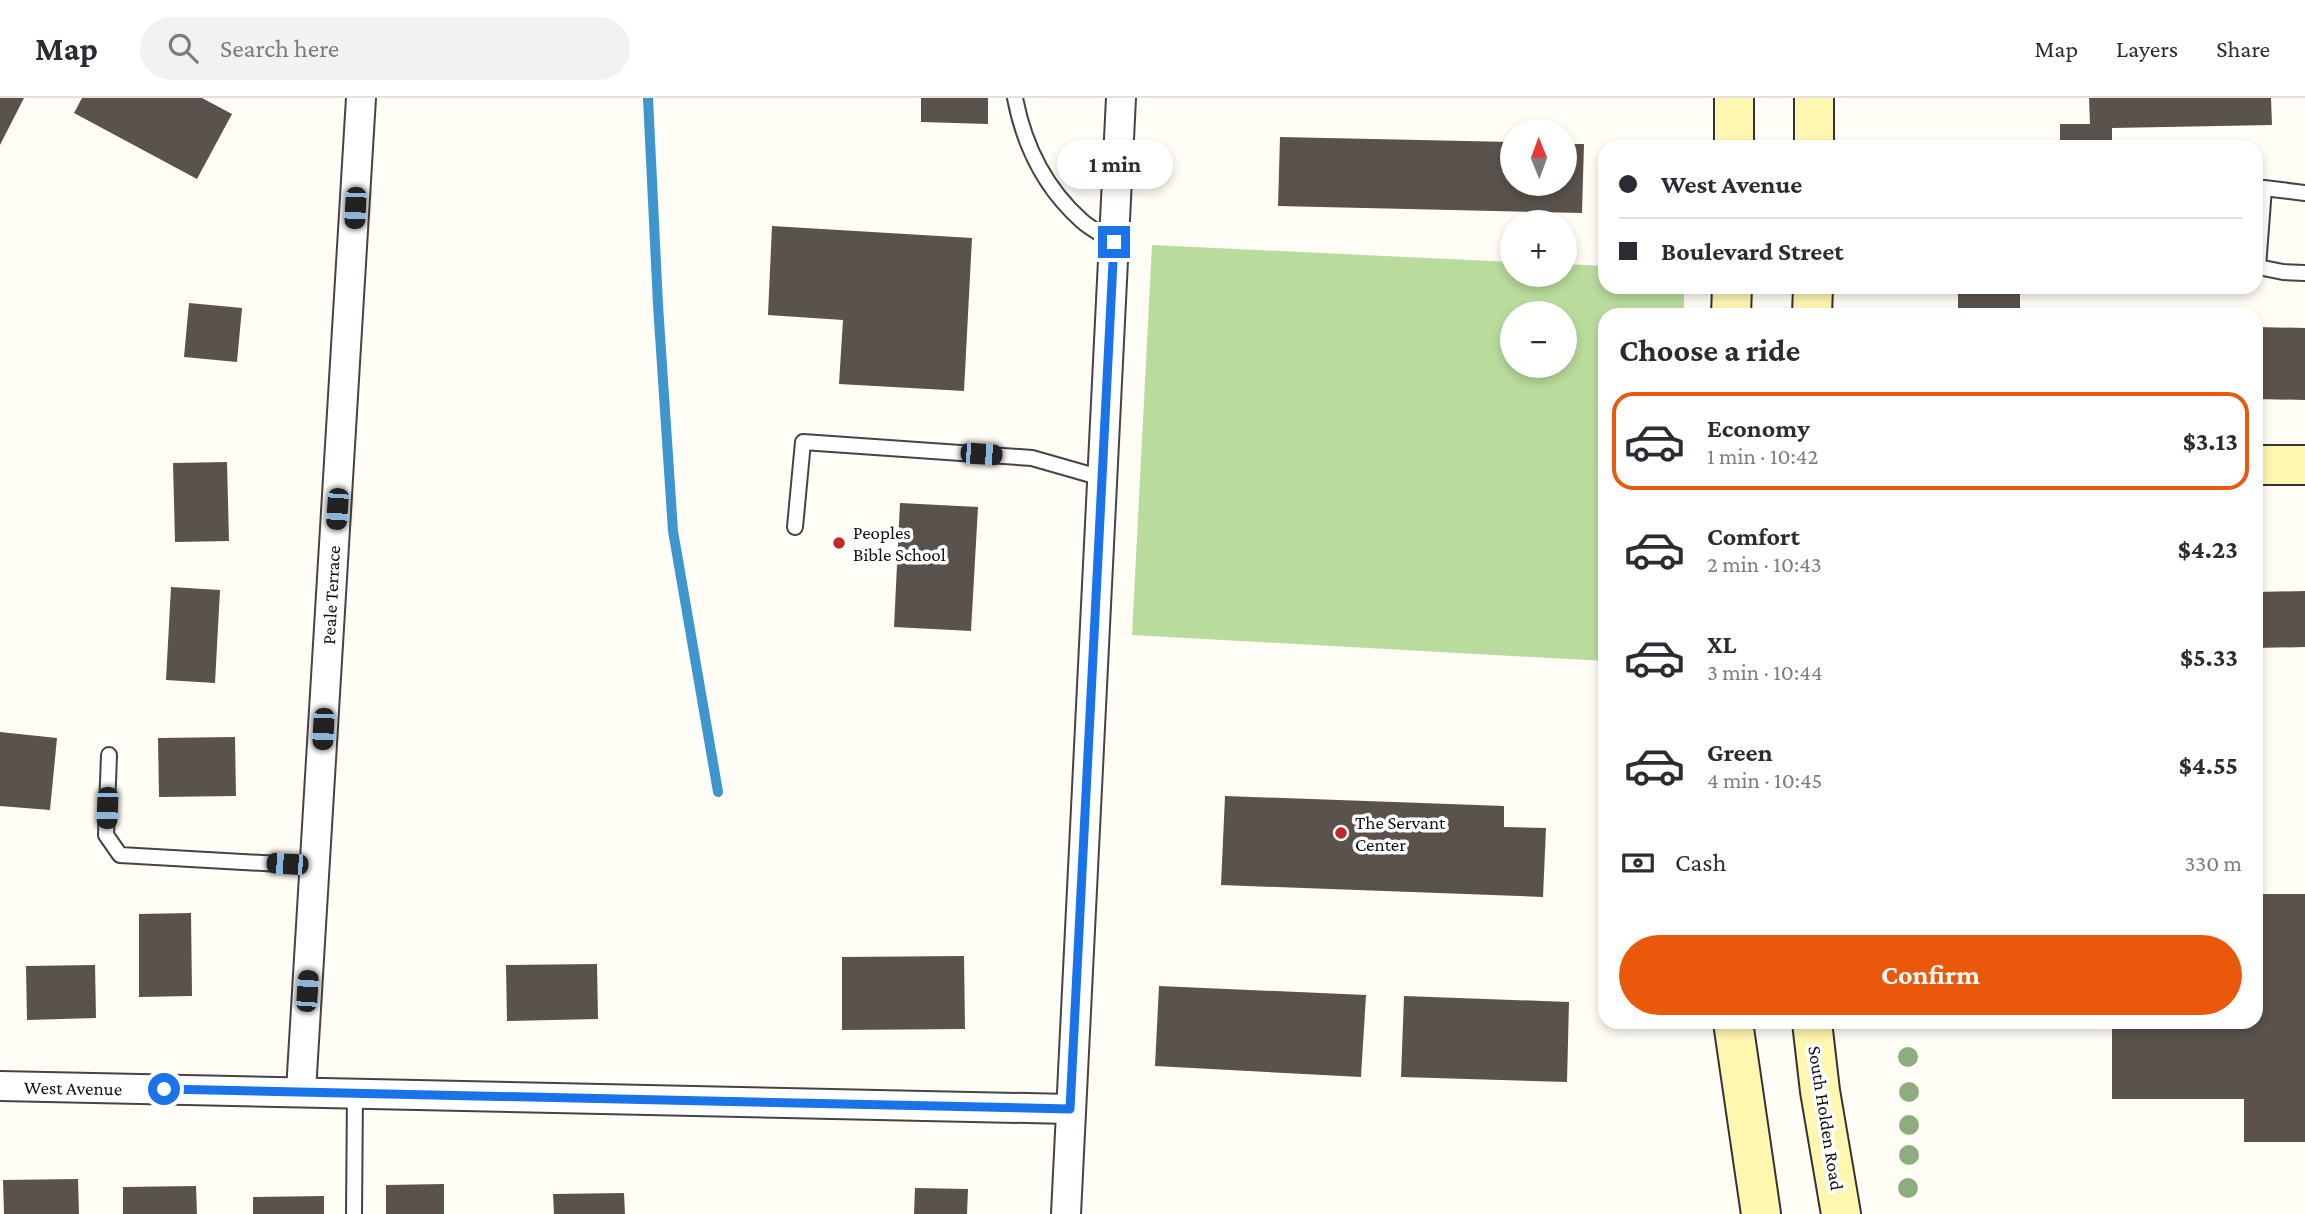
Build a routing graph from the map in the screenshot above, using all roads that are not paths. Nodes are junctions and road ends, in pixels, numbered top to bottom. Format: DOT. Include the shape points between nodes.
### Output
graph roads {
  1 [pos="361,98"];
  2 [pos="1015,98"];
  3 [pos="1121,98"];
  4 [pos="1734,98"];
  5 [pos="1814,98"];
  6 [pos="1734,140"];
  7 [pos="1814,140"];
  8 [pos="2263,188"];
  9 [pos="2305,193"];
  10 [pos="1114,242"];
  11 [pos="2263,268"];
  12 [pos="2305,273"];
  13 [pos="2263,465"];
  14 [pos="2305,465"];
  15 [pos="1102,478"];
  16 [pos="795,527"];
  17 [pos="109,755"];
  18 [pos="315,866"];
  19 [pos="1733,1029"];
  20 [pos="1813,1029"];
  21 [pos="0,1086"];
  22 [pos="301,1091"];
  23 [pos="355,1093"];
  24 [pos="1070,1109"];
  25 [pos="354,1214"];
  26 [pos="1066,1214"];
  27 [pos="1761,1214"];
  28 [pos="1841,1214"];
  1 -- 18 [label="street, Peale Terrace"];
  2 -- 10 [label="lane" via="1020,127 1047,183 1083,222"];
  3 -- 10 [label="street"];
  4 -- 6 [label="main road"];
  5 -- 7 [label="main road"];
  8 -- 9 [label="lane"];
  10 -- 15 [label="street"];
  11 -- 12 [label="lane"];
  13 -- 14 [label="main road"];
  15 -- 16 [label="lane" via="1032,458 803,442"];
  15 -- 24 [label="street"];
  17 -- 18 [label="lane" via="106,835 120,855"];
  18 -- 22 [label="street, Peale Terrace"];
  19 -- 27 [label="main road"];
  20 -- 28 [label="main road, South Holden Road"];
  21 -- 22 [label="street, West Avenue"];
  22 -- 23 [label="street, West Avenue"];
  23 -- 24 [label="street, West Avenue"];
  23 -- 25 [label="lane"];
  24 -- 26 [label="street"];
}
